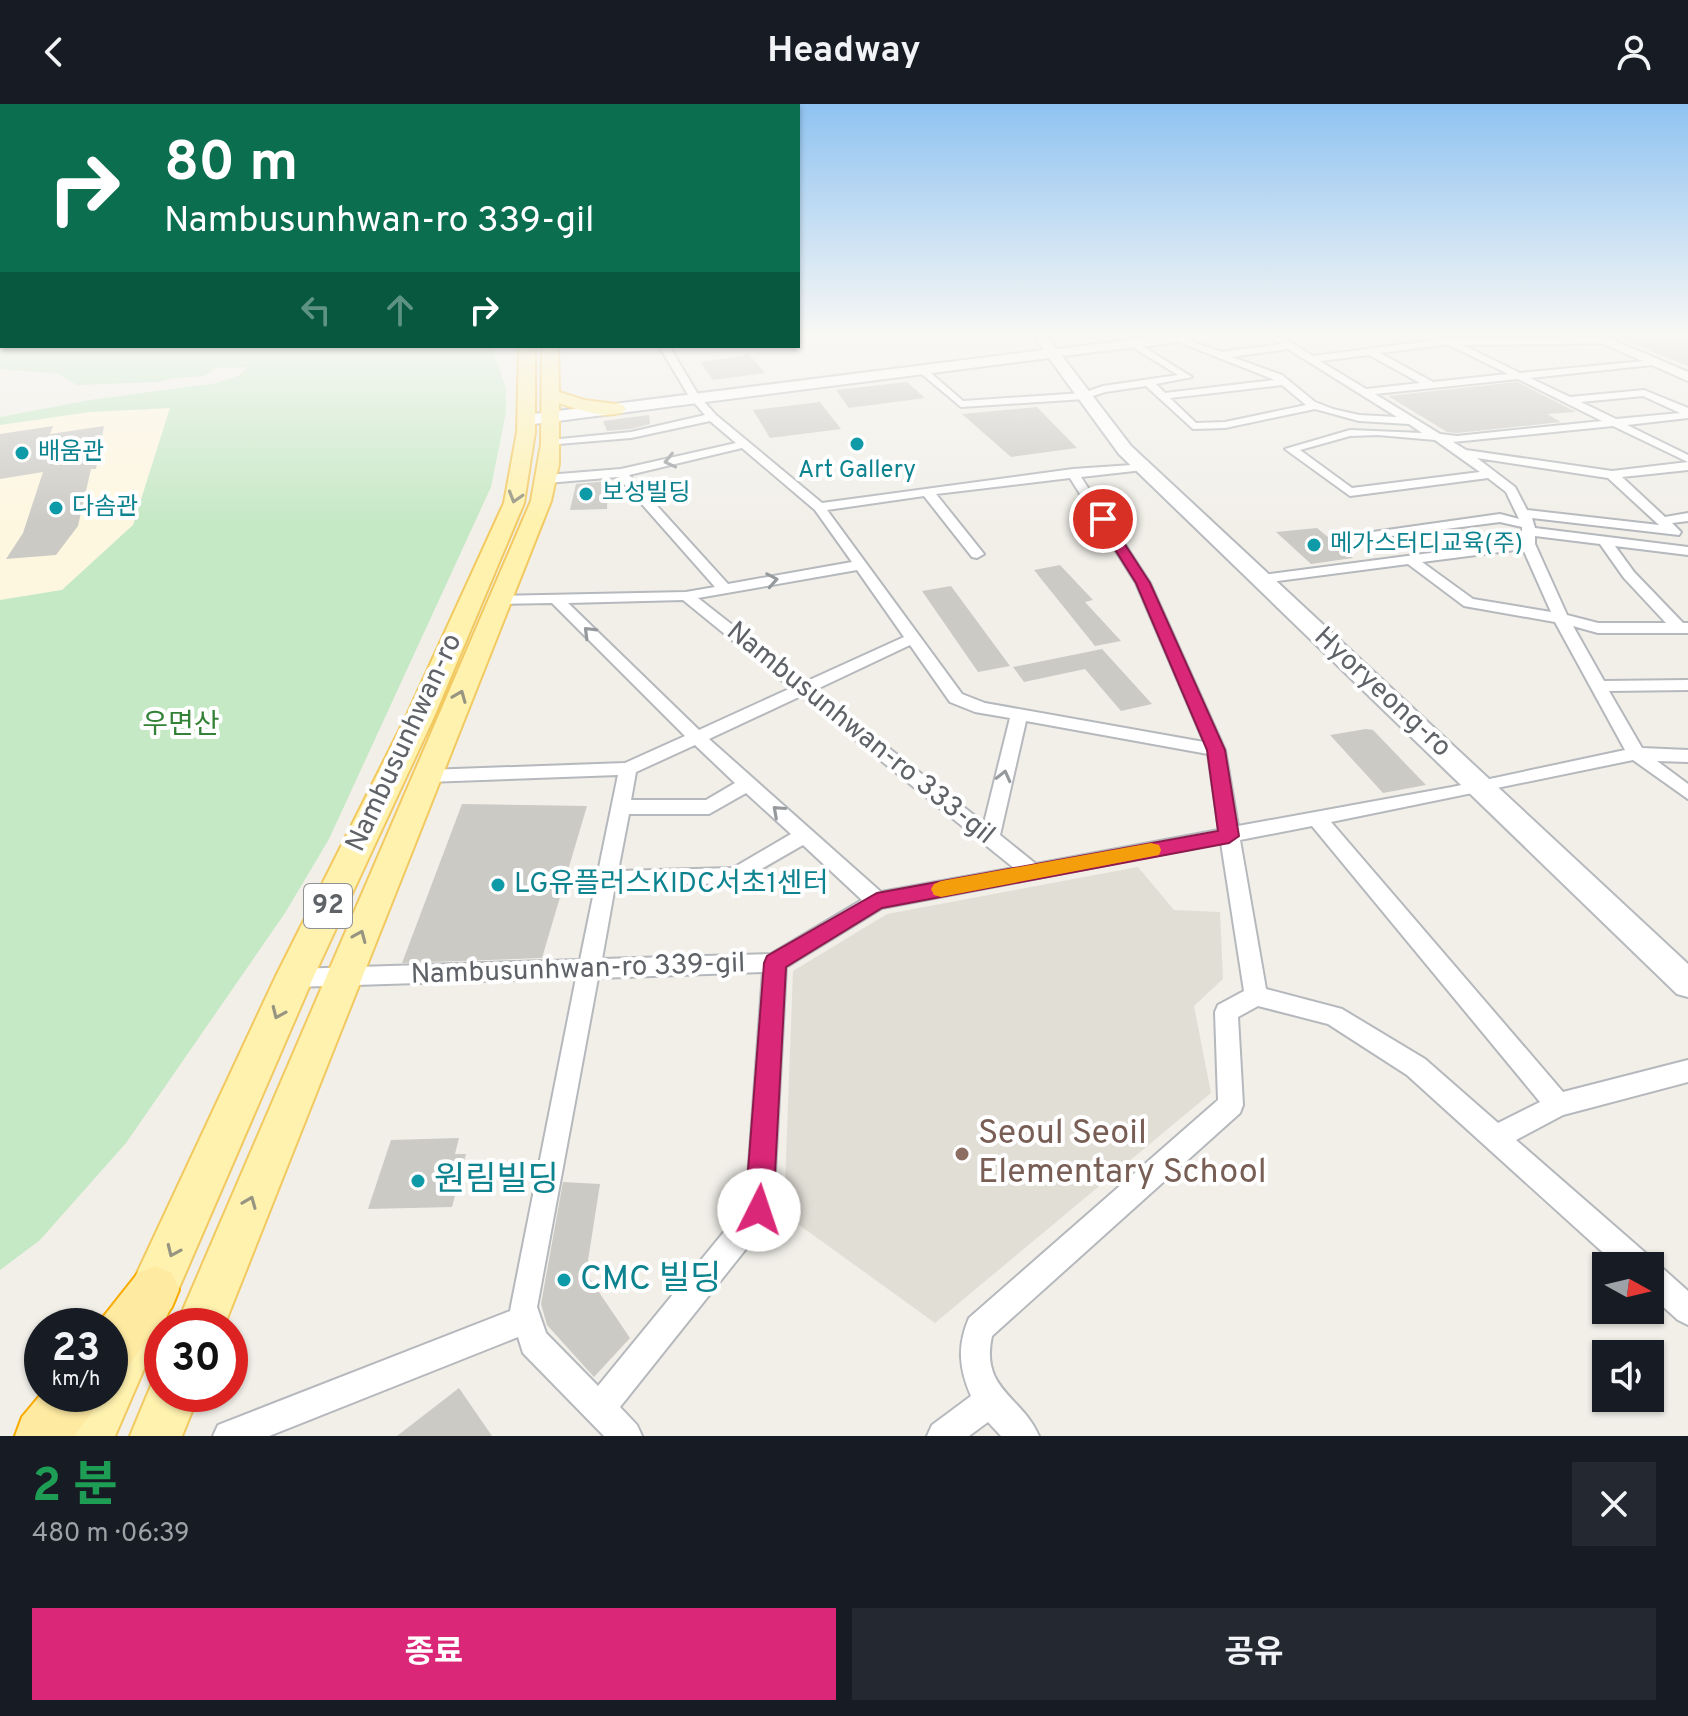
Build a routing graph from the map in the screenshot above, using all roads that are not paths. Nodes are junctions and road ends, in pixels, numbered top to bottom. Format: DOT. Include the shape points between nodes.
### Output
graph roads {
  1 [pos="540,399"];
  2 [pos="543,399"];
  3 [pos="687,399"];
  4 [pos="696,399"];
  5 [pos="955,399"];
  6 [pos="1035,399"];
  7 [pos="1086,399"];
  8 [pos="1165,399"];
  9 [pos="1307,399"];
  10 [pos="1378,399"];
  11 [pos="1578,399"];
  12 [pos="1657,399"];
  13 [pos="1569,400"];
  14 [pos="1316,406"];
  15 [pos="542,408"];
  16 [pos="617,409"];
  17 [pos="1688,414"];
  18 [pos="712,417"];
  19 [pos="1413,421"];
  20 [pos="1615,423"];
  21 [pos="1441,439"];
  22 [pos="746,444"];
  23 [pos="1463,453"];
  24 [pos="1687,465"];
  25 [pos="1143,466"];
  26 [pos="621,473"];
  27 [pos="1073,473"];
  28 [pos="1491,474"];
  29 [pos="1612,475"];
  30 [pos="547,479"];
  31 [pos="928,493"];
  32 [pos="819,507"];
  33 [pos="1688,517"];
  34 [pos="1662,521"];
  35 [pos="1527,528"];
  36 [pos="1673,531"];
  37 [pos="1394,533"];
  38 [pos="1373,536"];
  39 [pos="1605,541"];
  40 [pos="1688,544"];
  41 [pos="1688,551"];
  42 [pos="977,554"];
  43 [pos="1429,558"];
  44 [pos="1411,560"];
  45 [pos="860,565"];
  46 [pos="1262,579"];
  47 [pos="724,588"];
  48 [pos="686,596"];
  49 [pos="556,599"];
  50 [pos="499,600"];
  51 [pos="1561,618"];
  52 [pos="1683,628"];
  53 [pos="912,639"];
  54 [pos="1688,685"];
  55 [pos="1598,686"];
  56 [pos="803,688"];
  57 [pos="1019,715"];
  58 [pos="698,739"];
  59 [pos="1216,750"];
  60 [pos="1636,754"];
  61 [pos="1688,756"];
  62 [pos="628,769"];
  63 [pos="427,776"];
  64 [pos="747,784"];
  65 [pos="1481,787"];
  66 [pos="1688,793"];
  67 [pos="621,807"];
  68 [pos="1316,818"];
  69 [pos="804,835"];
  70 [pos="1229,836"];
  71 [pos="990,837"];
  72 [pos="1033,872"];
  73 [pos="608,879"];
  74 [pos="877,901"];
  75 [pos="775,963"];
  76 [pos="591,969"];
  77 [pos="294,978"];
  78 [pos="343,978"];
  79 [pos="1688,984"];
  80 [pos="1256,996"];
  81 [pos="1688,1071"];
  82 [pos="1558,1105"];
  83 [pos="1495,1138"];
  84 [pos="1623,1252"];
  85 [pos="1664,1289"];
  86 [pos="155,1290"];
  87 [pos="207,1308"];
  88 [pos="1688,1310"];
  89 [pos="527,1319"];
  90 [pos="128,1325"];
  91 [pos="128,1349"];
  92 [pos="989,1402"];
  93 [pos="599,1409"];
  94 [pos="60,1412"];
  95 [pos="99,1412"];
  96 [pos="166,1412"];
  97 [pos="41,1436"];
  98 [pos="88,1436"];
  99 [pos="156,1436"];
  100 [pos="229,1436"];
  101 [pos="626,1436"];
  102 [pos="943,1436"];
  103 [pos="1023,1436"];
  1 -- 15 [label="main road, Nambusunhwan-ro / 92"];
  2 -- 15 [label="main road, Nambusunhwan-ro / 92"];
  3 -- 16 [label="main road"];
  4 -- 18 [label="street"];
  5 -- 6 [label="street" via="961,404"];
  7 -- 25 [label="main road, Hyoryeong-ro"];
  8 -- 14 [label="street" via="1193,426 1225,425"];
  9 -- 14 [label="street"];
  10 -- 19 [label="street"];
  11 -- 13 [label="street"];
  12 -- 17 [label="street"];
  13 -- 20 [label="street"];
  14 -- 19 [label="street" via="1359,418"];
  15 -- 16 [label="main road"];
  15 -- 18 [label="street" via="631,435"];
  15 -- 30 [label="main road, Nambusunhwan-ro / 92"];
  15 -- 77 [label="main road, Nambusunhwan-ro / 92, one-way" via="514,503 420,717"];
  17 -- 20 [label="street"];
  18 -- 22 [label="street"];
  19 -- 21 [label="street"];
  20 -- 21 [label="street"];
  20 -- 24 [label="street"];
  21 -- 23 [label="street"];
  21 -- 28 [label="street" via="1350,433 1291,449 1350,492"];
  22 -- 26 [label="street, one-way"];
  22 -- 32 [label="street"];
  23 -- 28 [label="street"];
  23 -- 29 [label="street"];
  24 -- 29 [label="street"];
  25 -- 27 [label="street"];
  25 -- 46 [label="main road, Hyoryeong-ro"];
  26 -- 30 [label="street"];
  26 -- 47 [label="street"];
  27 -- 31 [label="street"];
  27 -- 59 [label="street" via="1143,583"];
  28 -- 35 [label="street" via="1511,490"];
  29 -- 34 [label="street"];
  30 -- 50 [label="main road, Nambusunhwan-ro / 92"];
  31 -- 32 [label="street"];
  31 -- 42 [label="street"];
  32 -- 45 [label="street"];
  33 -- 34 [label="street"];
  34 -- 36 [label="street"];
  35 -- 36 [label="street"];
  35 -- 37 [label="street" via="1500,518"];
  35 -- 39 [label="street"];
  35 -- 43 [label="street"];
  35 -- 51 [label="street"];
  36 -- 40 [label="street"];
  37 -- 38 [label="street"];
  37 -- 43 [label="street"];
  39 -- 41 [label="street"];
  39 -- 52 [label="street" via="1629,575"];
  43 -- 44 [label="street"];
  44 -- 46 [label="street"];
  44 -- 51 [label="street" via="1469,603"];
  47 -- 45 [label="street, Nambusunhwan-ro 333-gil, one-way"];
  45 -- 53 [label="street"];
  46 -- 65 [label="main road, Hyoryeong-ro"];
  47 -- 48 [label="street, Nambusunhwan-ro 333-gil"];
  48 -- 49 [label="street, Nambusunhwan-ro 333-gil"];
  48 -- 56 [label="street, Nambusunhwan-ro 333-gil"];
  49 -- 50 [label="street, Nambusunhwan-ro 333-gil"];
  58 -- 49 [label="street, one-way"];
  63 -- 50 [label="main road, Nambusunhwan-ro / 92, one-way"];
  51 -- 52 [label="street" via="1598,628"];
  51 -- 55 [label="street"];
  53 -- 56 [label="street"];
  53 -- 57 [label="street" via="956,698"];
  54 -- 55 [label="street"];
  55 -- 60 [label="street"];
  56 -- 58 [label="street"];
  56 -- 71 [label="street, Nambusunhwan-ro 333-gil"];
  57 -- 59 [label="street"];
  71 -- 57 [label="street, one-way"];
  58 -- 62 [label="street"];
  58 -- 64 [label="street"];
  59 -- 70 [label="street"];
  60 -- 61 [label="street, Nambusunhwan-ro 339-gil"];
  60 -- 65 [label="street, Nambusunhwan-ro 339-gil"];
  60 -- 66 [label="street"];
  62 -- 63 [label="street"];
  62 -- 67 [label="street"];
  78 -- 63 [label="main road, Nambusunhwan-ro / 92, one-way"];
  64 -- 67 [label="street" via="709,807"];
  69 -- 64 [label="street, one-way"];
  65 -- 68 [label="street, Nambusunhwan-ro 339-gil"];
  65 -- 79 [label="main road, Hyoryeong-ro"];
  67 -- 73 [label="street"];
  68 -- 70 [label="street, Nambusunhwan-ro 339-gil"];
  68 -- 82 [label="street"];
  69 -- 73 [label="street" via="737,875"];
  69 -- 74 [label="street"];
  70 -- 72 [label="street, Nambusunhwan-ro 339-gil"];
  70 -- 80 [label="street"];
  71 -- 72 [label="street, Nambusunhwan-ro 333-gil"];
  72 -- 74 [label="street, Nambusunhwan-ro 339-gil"];
  73 -- 76 [label="street"];
  74 -- 75 [label="street, Nambusunhwan-ro 339-gil"];
  75 -- 76 [label="street, Nambusunhwan-ro 339-gil"];
  75 -- 93 [label="street" via="759,1210"];
  76 -- 78 [label="street, Nambusunhwan-ro 339-gil"];
  76 -- 89 [label="street" via="523,1307"];
  77 -- 78 [label="street, Nambusunhwan-ro 339-gil"];
  77 -- 86 [label="main road, Nambusunhwan-ro / 92, one-way"];
  87 -- 78 [label="main road, Nambusunhwan-ro / 92, one-way"];
  80 -- 83 [label="street" via="1334,1016 1416,1067"];
  80 -- 92 [label="street" via="1226,1012 1231,1105 979,1328 972,1348"];
  81 -- 82 [label="street"];
  82 -- 83 [label="street"];
  83 -- 84 [label="street"];
  85 -- 88 [label="street"];
  86 -- 90 [label="highway"];
  86 -- 91 [label="main road, Nambusunhwan-ro / 92"];
  89 -- 93 [label="street" via="534,1342"];
  89 -- 100 [label="street"];
  92 -- 102 [label="street"];
  92 -- 103 [label="street"];
  93 -- 101 [label="street"];
  94 -- 97 [label="highway"];
  95 -- 98 [label="main road"];
  96 -- 99 [label="main road"];
}
